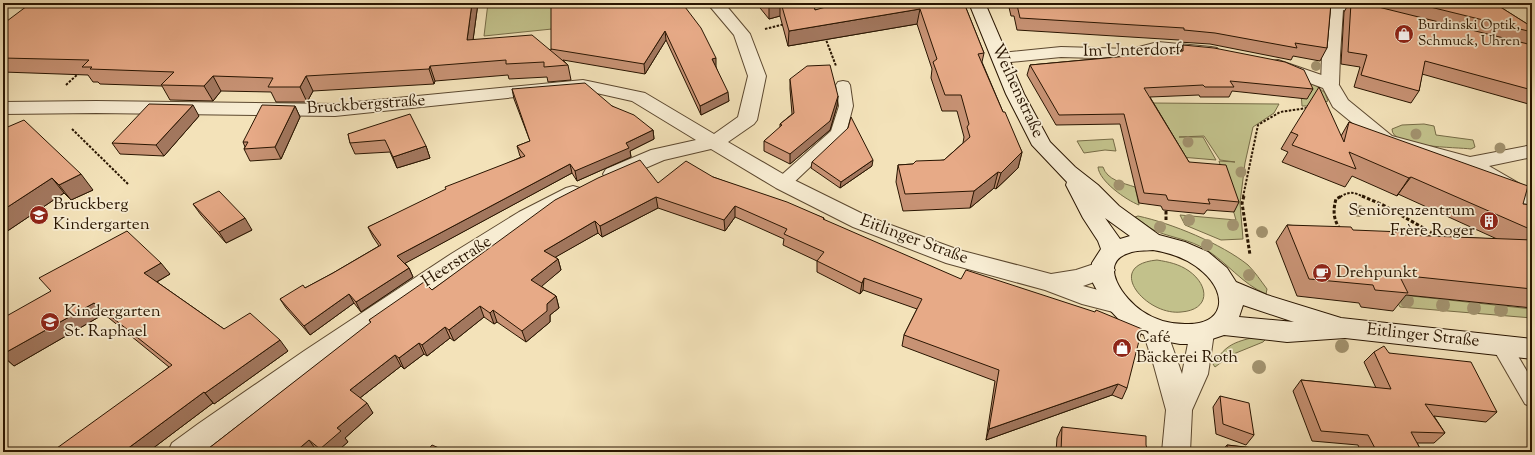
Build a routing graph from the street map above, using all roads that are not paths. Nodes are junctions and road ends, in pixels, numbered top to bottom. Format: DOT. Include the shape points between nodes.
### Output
graph roads {
  1 [pos="715,3"];
  2 [pos="977,3"];
  3 [pos="1335,3"];
  4 [pos="1389,17"];
  5 [pos="1225,54"];
  6 [pos="1001,58"];
  7 [pos="1262,62"];
  8 [pos="1330,84"];
  9 [pos="843,85"];
  10 [pos="3,108"];
  11 [pos="714,142"];
  12 [pos="1532,151"];
  13 [pos="1470,164"];
  14 [pos="1068,172"];
  15 [pos="783,182"];
  16 [pos="1532,201"];
  17 [pos="1153,242"];
  18 [pos="1108,261"];
  19 [pos="1050,283"];
  20 [pos="1228,288"];
  21 [pos="1117,304"];
  22 [pos="1154,328"];
  23 [pos="1344,328"];
  24 [pos="1212,329"];
  25 [pos="1501,345"];
  26 [pos="1532,349"];
  27 [pos="1532,398"];
  28 [pos="1178,410"];
  29 [pos="182,452"];
  30 [pos="1176,452"];
  1 -- 11 [label="street" via="742,34 757,76 747,120"];
  2 -- 6 [label="street, Weihenstraße"];
  3 -- 4 [label="street"];
  3 -- 8 [label="street"];
  5 -- 6 [label="street, Im Unterdorf" via="1158,47 1131,54 1061,52"];
  6 -- 14 [label="street, Weihenstraße" via="1042,145"];
  7 -- 8 [label="street" via="1285,66"];
  8 -- 13 [label="street" via="1340,103 1385,140"];
  9 -- 15 [label="lane" via="846,106 838,133"];
  10 -- 11 [label="street, Bruckbergstraße" via="335,110 583,85 638,97"];
  11 -- 15 [label="street, Eitlinger Straße"];
  11 -- 29 [label="street, Heerstraße" via="658,155 550,205 457,261 258,396"];
  12 -- 13 [label="street"];
  13 -- 16 [label="street"];
  14 -- 17 [label="street, Weihenstraße" via="1091,190 1111,211"];
  14 -- 18 [label="street, Weihenstraße" via="1109,240"];
  15 -- 19 [label="street, Eitlinger Straße" via="861,222 954,257"];
  17 -- 18 [label="street" via="1135,243 1120,248"];
  17 -- 20 [label="street" via="1177,247 1193,254 1208,264"];
  18 -- 19 [label="street, Eitlinger Straße" via="1077,279"];
  18 -- 21 [label="street" via="1103,279"];
  19 -- 21 [label="street, Eitlinger Straße"];
  20 -- 23 [label="street, Eitlinger Straße" via="1260,302"];
  20 -- 24 [label="street" via="1231,303 1229,315"];
  21 -- 22 [label="street" via="1133,318"];
  22 -- 24 [label="street" via="1173,334 1188,335"];
  22 -- 28 [label="street"];
  23 -- 24 [label="street, Eitlinger Straße" via="1287,332"];
  23 -- 25 [label="street, Eitlinger Straße"];
  24 -- 28 [label="street"];
  25 -- 26 [label="street, Eitlinger Straße"];
  25 -- 27 [label="lane, Eitlinger Straße"];
  28 -- 30 [label="street"];
}
